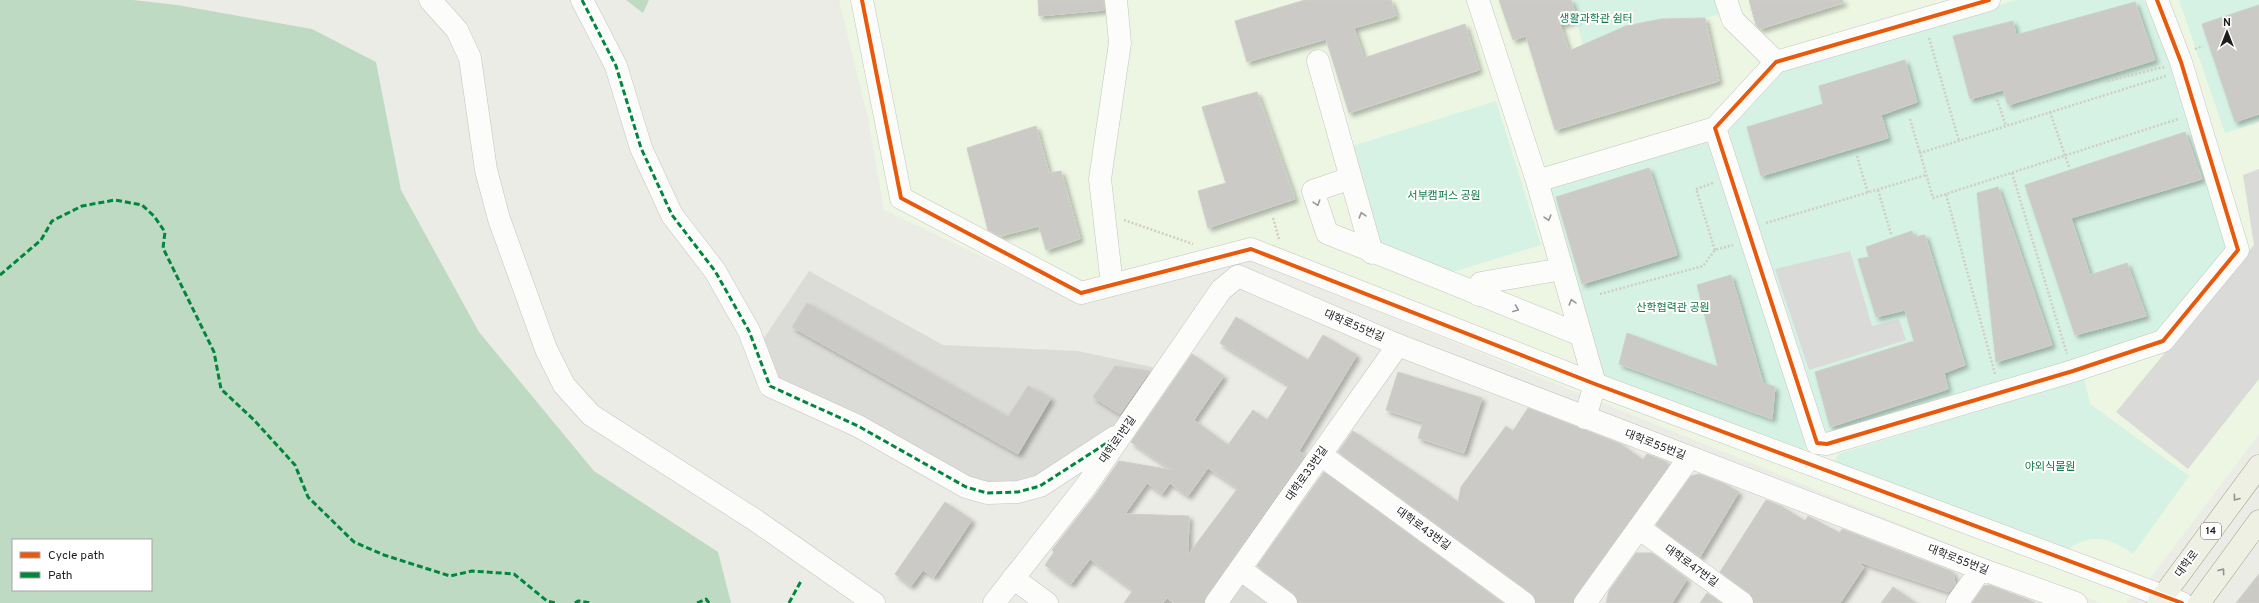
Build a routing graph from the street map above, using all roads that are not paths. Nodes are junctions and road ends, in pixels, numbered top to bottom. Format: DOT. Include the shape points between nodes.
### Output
graph roads {
  1 [pos="430,0"];
  2 [pos="582,0"];
  3 [pos="862,0"];
  4 [pos="1116,0"];
  5 [pos="1478,0"];
  6 [pos="1726,0"];
  7 [pos="1989,0"];
  8 [pos="2157,0"];
  9 [pos="1318,61"];
  10 [pos="1776,62"];
  11 [pos="1715,128"];
  12 [pos="1351,178"];
  13 [pos="1537,180"];
  14 [pos="1372,253"];
  15 [pos="1562,269"];
  16 [pos="1238,276"];
  17 [pos="1112,285"];
  18 [pos="1480,295"];
  19 [pos="1581,336"];
  20 [pos="1398,345"];
  21 [pos="1595,384"];
  22 [pos="1585,418"];
  23 [pos="1124,432"];
  24 [pos="1817,443"];
  25 [pos="1321,455"];
  26 [pos="1689,458"];
  27 [pos="2259,466"];
  28 [pos="1825,468"];
  29 [pos="2259,521"];
  30 [pos="1639,528"];
  31 [pos="1240,569"];
  32 [pos="1981,569"];
  33 [pos="1013,578"];
  34 [pos="2167,601"];
  35 [pos="874,603"];
  36 [pos="994,603"];
  37 [pos="1047,603"];
  38 [pos="1216,603"];
  39 [pos="1286,603"];
  40 [pos="1524,603"];
  41 [pos="1585,603"];
  42 [pos="1742,603"];
  43 [pos="1957,603"];
  44 [pos="2076,603"];
  45 [pos="2199,603"];
  1 -- 35 [label="street" via="457,30 470,58 486,170 499,218 546,349 564,385 591,415 755,520"];
  2 -- 23 [label="street" via="616,66 641,148 672,215 715,271 748,331 770,386 858,426 966,487 987,493 1018,492 1040,486"];
  3 -- 17 [label="street" via="901,198 1081,293"];
  4 -- 17 [label="street" via="1120,43 1100,178"];
  5 -- 13 [label="street"];
  6 -- 10 [label="street" via="1733,20"];
  7 -- 10 [label="street"];
  8 -- 24 [label="street" via="2176,69 2238,250 2163,341 1978,400 1827,444"];
  9 -- 12 [label="street"];
  10 -- 11 [label="street"];
  11 -- 13 [label="street"];
  11 -- 24 [label="street"];
  14 -- 12 [label="street, one-way"];
  12 -- 14 [label="street, one-way" via="1313,190 1327,233"];
  13 -- 15 [label="street, one-way"];
  14 -- 18 [label="street"];
  15 -- 18 [label="street" via="1481,283"];
  19 -- 15 [label="street, one-way"];
  16 -- 20 [label="street, 대학로55번길"];
  16 -- 23 [label="street, 대학로1번길" via="1222,290"];
  17 -- 21 [label="street" via="1251,249"];
  18 -- 19 [label="street, one-way"];
  19 -- 21 [label="street"];
  20 -- 22 [label="street, 대학로55번길"];
  20 -- 25 [label="street, 대학로33번길"];
  21 -- 22 [label="street"];
  21 -- 28 [label="street"];
  22 -- 26 [label="street, 대학로55번길"];
  23 -- 33 [label="street, 대학로1번길" via="1086,486"];
  24 -- 28 [label="street"];
  25 -- 31 [label="street, 대학로33번길"];
  25 -- 40 [label="street, 대학로43번길"];
  26 -- 30 [label="street"];
  26 -- 32 [label="street, 대학로55번길"];
  27 -- 34 [label="main road, 대학로 / 14, one-way"];
  28 -- 34 [label="street"];
  45 -- 29 [label="main road, one-way"];
  30 -- 41 [label="street"];
  30 -- 42 [label="street, 대학로47번길"];
  31 -- 38 [label="street, 대학로33번길"];
  31 -- 39 [label="street"];
  32 -- 43 [label="street"];
  32 -- 44 [label="street, 대학로55번길"];
  33 -- 36 [label="street, 대학로1번길"];
  33 -- 37 [label="street"];
}
